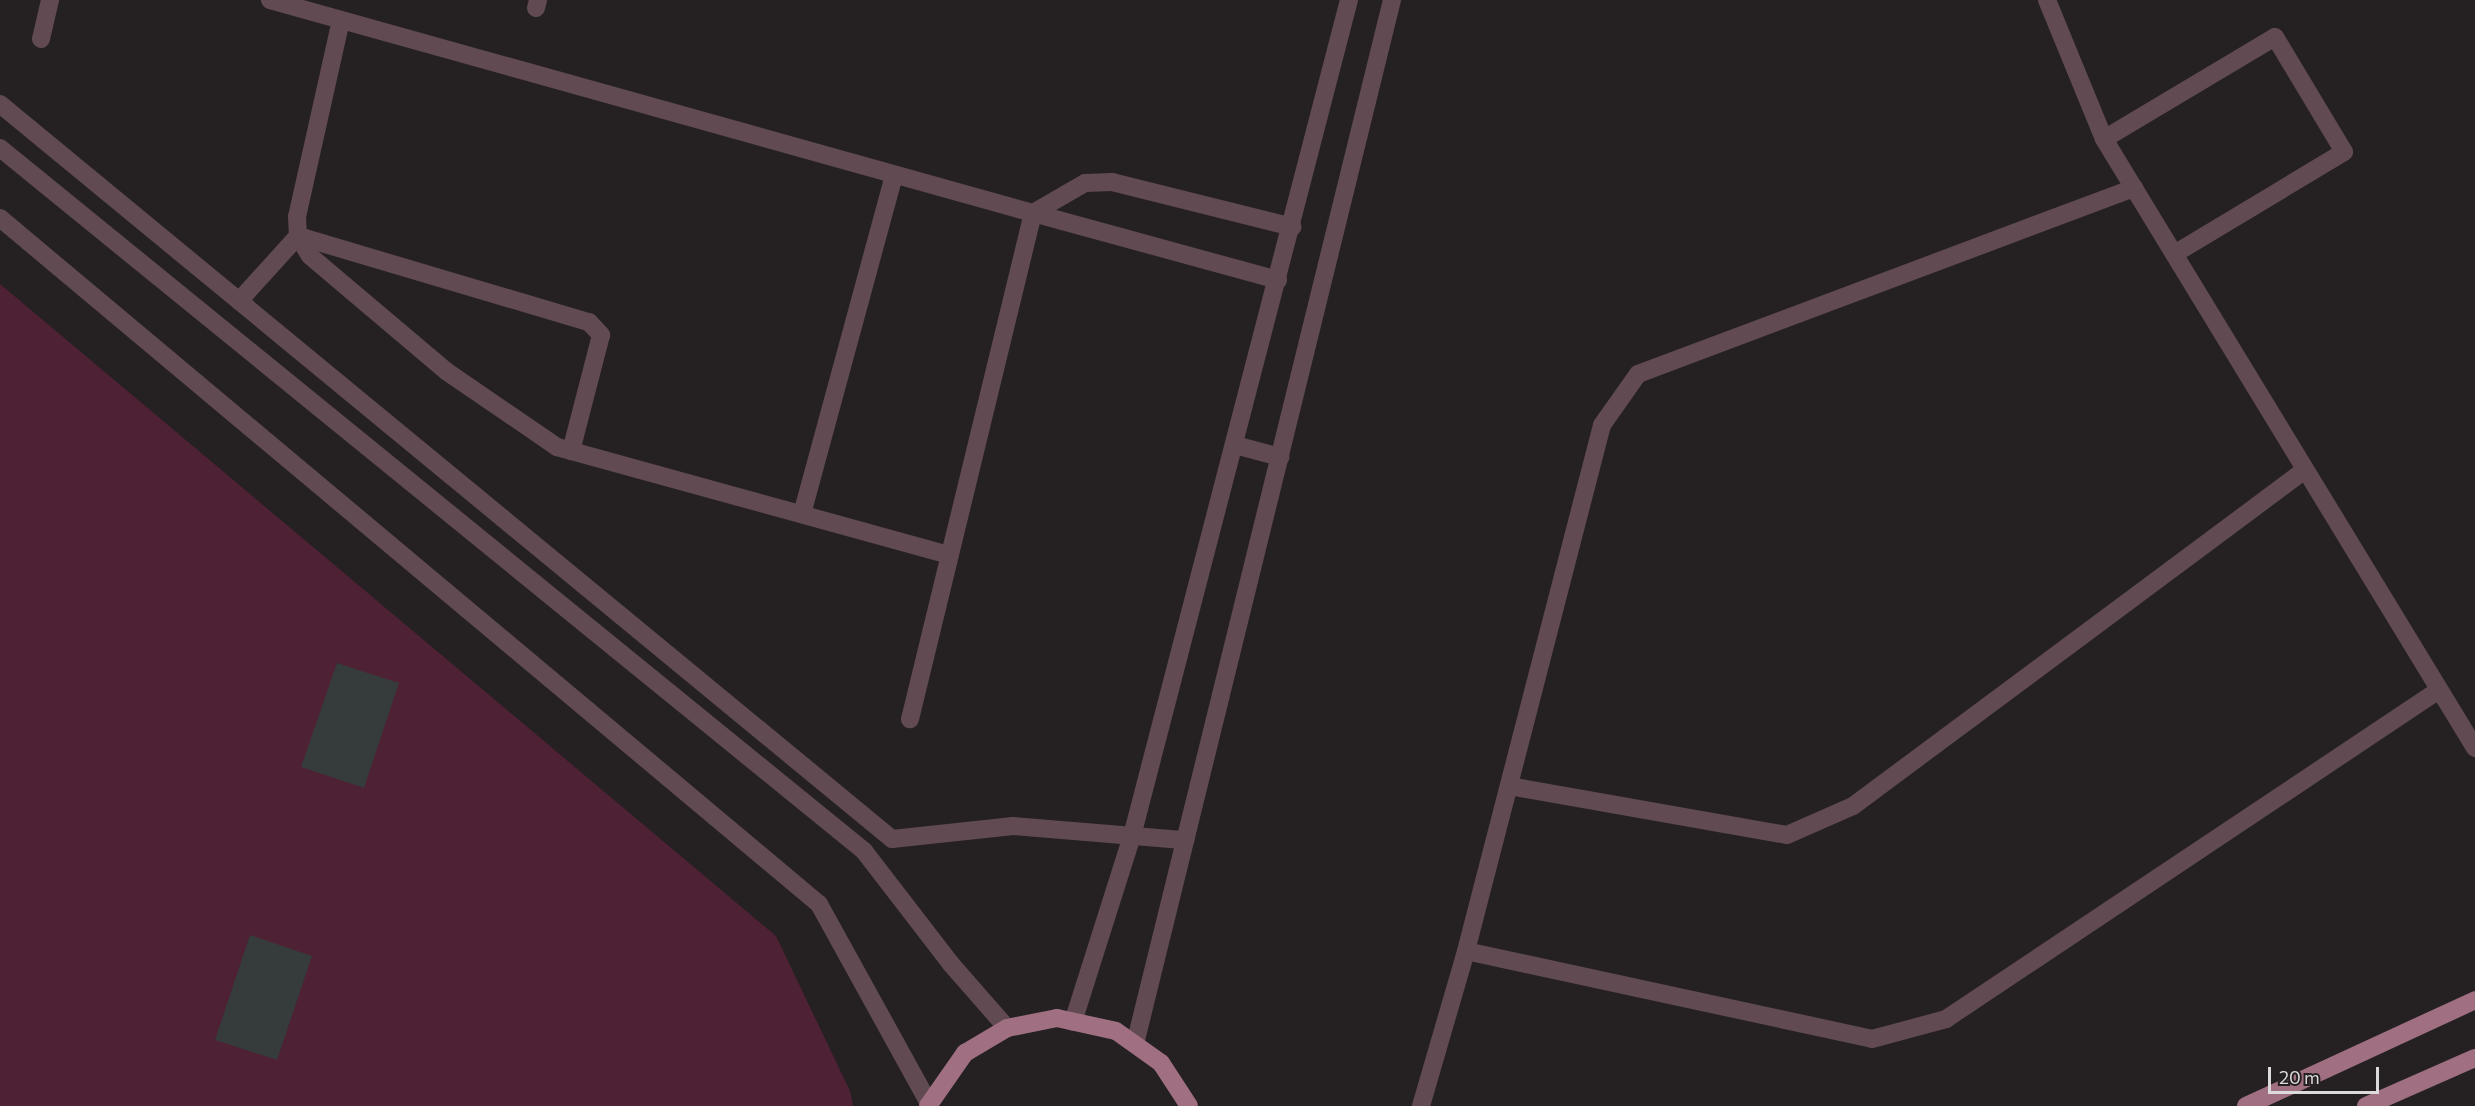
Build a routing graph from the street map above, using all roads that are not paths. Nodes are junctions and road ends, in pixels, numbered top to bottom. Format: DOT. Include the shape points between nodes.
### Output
graph roads {
  1 [pos="50,0"];
  2 [pos="270,0"];
  3 [pos="1349,0"];
  4 [pos="1392,0"];
  5 [pos="2047,0"];
  6 [pos="341,20"];
  7 [pos="41,39"];
  8 [pos="0,104"];
  9 [pos="2104,139"];
  10 [pos="0,148"];
  11 [pos="894,175"];
  12 [pos="2134,188"];
  13 [pos="1032,213"];
  14 [pos="0,218"];
  15 [pos="1292,227"];
  16 [pos="298,236"];
  17 [pos="2174,254"];
  18 [pos="1278,280"];
  19 [pos="239,301"];
  20 [pos="1235,446"];
  21 [pos="571,451"];
  22 [pos="1280,457"];
  23 [pos="2305,470"];
  24 [pos="802,514"];
  25 [pos="949,555"];
  26 [pos="2439,690"];
  27 [pos="910,719"];
  28 [pos="2475,748"];
  29 [pos="1509,786"];
  30 [pos="1132,836"];
  31 [pos="1185,840"];
  32 [pos="1466,951"];
  33 [pos="2475,1000"];
  34 [pos="1073,1022"];
  35 [pos="1007,1028"];
  36 [pos="1135,1044"];
  37 [pos="2475,1059"];
  38 [pos="928,1104"];
  39 [pos="1189,1106"];
  40 [pos="1421,1106"];
  41 [pos="2246,1106"];
  42 [pos="2366,1106"];
  1 -- 7 [label="street"];
  2 -- 6 [label="street"];
  3 -- 15 [label="street"];
  4 -- 22 [label="street"];
  5 -- 9 [label="street"];
  6 -- 11 [label="street"];
  6 -- 16 [label="street" via="297,217"];
  8 -- 19 [label="street"];
  9 -- 12 [label="street"];
  9 -- 17 [label="street" via="2275,37 2344,152"];
  10 -- 35 [label="street" via="864,851 951,964"];
  11 -- 13 [label="street"];
  11 -- 24 [label="street"];
  12 -- 17 [label="street"];
  12 -- 29 [label="street" via="1638,374 1602,425"];
  13 -- 15 [label="street" via="1085,183 1112,182"];
  13 -- 18 [label="street"];
  13 -- 25 [label="street"];
  14 -- 38 [label="street" via="819,904"];
  15 -- 18 [label="street"];
  16 -- 19 [label="street"];
  16 -- 21 [label="street" via="310,256 446,371 557,447"];
  16 -- 21 [label="street" via="589,322 601,335"];
  17 -- 23 [label="street"];
  18 -- 20 [label="street"];
  19 -- 30 [label="street" via="892,839 1013,826"];
  20 -- 22 [label="street"];
  20 -- 30 [label="street"];
  21 -- 24 [label="street"];
  22 -- 31 [label="street"];
  23 -- 26 [label="street"];
  23 -- 29 [label="street" via="1853,806 1786,835"];
  24 -- 25 [label="street"];
  25 -- 27 [label="street"];
  26 -- 28 [label="street"];
  26 -- 32 [label="street" via="1946,1019 1872,1039"];
  29 -- 32 [label="street"];
  30 -- 31 [label="street"];
  30 -- 34 [label="street"];
  31 -- 36 [label="street"];
  32 -- 40 [label="street"];
  33 -- 41 [label="main road"];
  34 -- 35 [label="main road" via="1057,1018"];
  34 -- 36 [label="main road" via="1116,1030"];
  35 -- 38 [label="main road" via="965,1053"];
  36 -- 39 [label="main road" via="1161,1063"];
  37 -- 42 [label="main road"];
}
